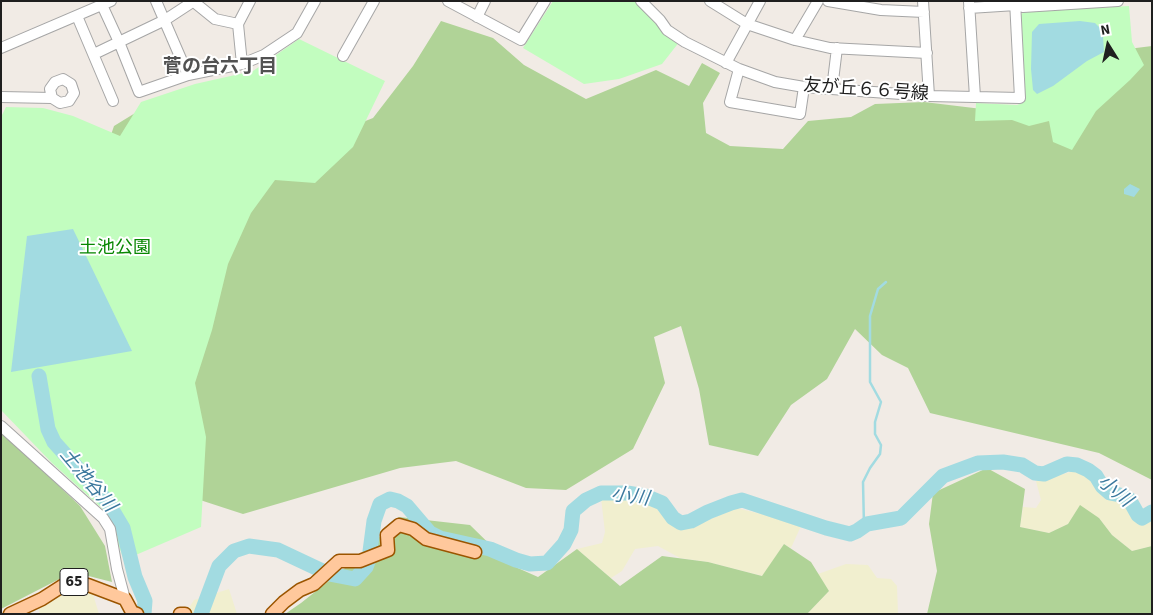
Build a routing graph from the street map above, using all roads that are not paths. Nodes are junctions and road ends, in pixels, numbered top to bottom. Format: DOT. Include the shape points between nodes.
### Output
graph roads {
  1 [pos="156,1"];
  2 [pos="250,1"];
  3 [pos="315,1"];
  4 [pos="374,1"];
  5 [pos="448,1"];
  6 [pos="485,1"];
  7 [pos="545,1"];
  8 [pos="641,1"];
  9 [pos="710,1"];
  10 [pos="760,1"];
  11 [pos="818,1"];
  12 [pos="828,1"];
  13 [pos="1118,1"];
  14 [pos="194,2"];
  15 [pos="107,3"];
  16 [pos="1015,3"];
  17 [pos="1062,3"];
  18 [pos="969,4"];
  19 [pos="924,6"];
  20 [pos="77,16"];
  21 [pos="478,17"];
  22 [pos="165,20"];
  23 [pos="238,24"];
  24 [pos="747,24"];
  25 [pos="795,40"];
  26 [pos="119,42"];
  27 [pos="1,48"];
  28 [pos="837,48"];
  29 [pos="926,53"];
  30 [pos="94,54"];
  31 [pos="343,56"];
  32 [pos="726,63"];
  33 [pos="242,64"];
  34 [pos="739,69"];
  35 [pos="188,75"];
  36 [pos="804,87"];
  37 [pos="832,89"];
  38 [pos="929,96"];
  39 [pos="1,97"];
  40 [pos="975,97"];
  41 [pos="52,98"];
  42 [pos="113,101"];
  43 [pos="1,426"];
  44 [pos="474,552"];
  45 [pos="125,599"];
  46 [pos="10,614"];
  47 [pos="137,614"];
  48 [pos="180,614"];
  49 [pos="185,614"];
  50 [pos="272,614"];
  1 -- 22 [label="street"];
  2 -- 23 [label="street"];
  3 -- 33 [label="street" via="297,33 264,55"];
  4 -- 31 [label="street"];
  5 -- 21 [label="street"];
  6 -- 21 [label="street"];
  7 -- 21 [label="street" via="521,40"];
  8 -- 32 [label="street, 友が丘６６号線" via="667,30"];
  9 -- 24 [label="street"];
  10 -- 24 [label="street"];
  11 -- 25 [label="street"];
  12 -- 19 [label="street" via="881,10"];
  13 -- 17 [label="street"];
  14 -- 22 [label="street"];
  14 -- 23 [label="street" via="215,20"];
  15 -- 20 [label="street"];
  15 -- 26 [label="street"];
  16 -- 17 [label="street" via="1023,7"];
  16 -- 18 [label="street"];
  16 -- 40 [label="street, 友が丘６６号線" via="1020,98"];
  18 -- 40 [label="street"];
  19 -- 29 [label="street"];
  20 -- 27 [label="street"];
  20 -- 30 [label="street"];
  22 -- 26 [label="street"];
  22 -- 35 [label="street"];
  23 -- 33 [label="street"];
  24 -- 25 [label="street"];
  24 -- 32 [label="street"];
  25 -- 28 [label="street"];
  26 -- 30 [label="street"];
  26 -- 35 [label="street" via="139,92"];
  28 -- 29 [label="street"];
  28 -- 37 [label="street"];
  29 -- 38 [label="street"];
  30 -- 42 [label="street"];
  32 -- 34 [label="street, 友が丘６６号線"];
  33 -- 35 [label="street"];
  34 -- 36 [label="street, 友が丘６６号線" via="775,82"];
  34 -- 36 [label="street" via="730,102 800,114"];
  36 -- 37 [label="street, 友が丘６６号線"];
  37 -- 38 [label="street, 友が丘６６号線"];
  38 -- 40 [label="street, 友が丘６６号線"];
  39 -- 41 [label="street"];
  43 -- 45 [label="street" via="103,518 110,529"];
  44 -- 50 [label="main road" via="426,539 413,529 399,525 386,535 388,550 370,557 339,561 314,584 300,590"];
  45 -- 46 [label="main road, 65" via="70,581"];
  45 -- 47 [label="main road" via="132,612"];
  48 -- 49 [label="main road"];
}
